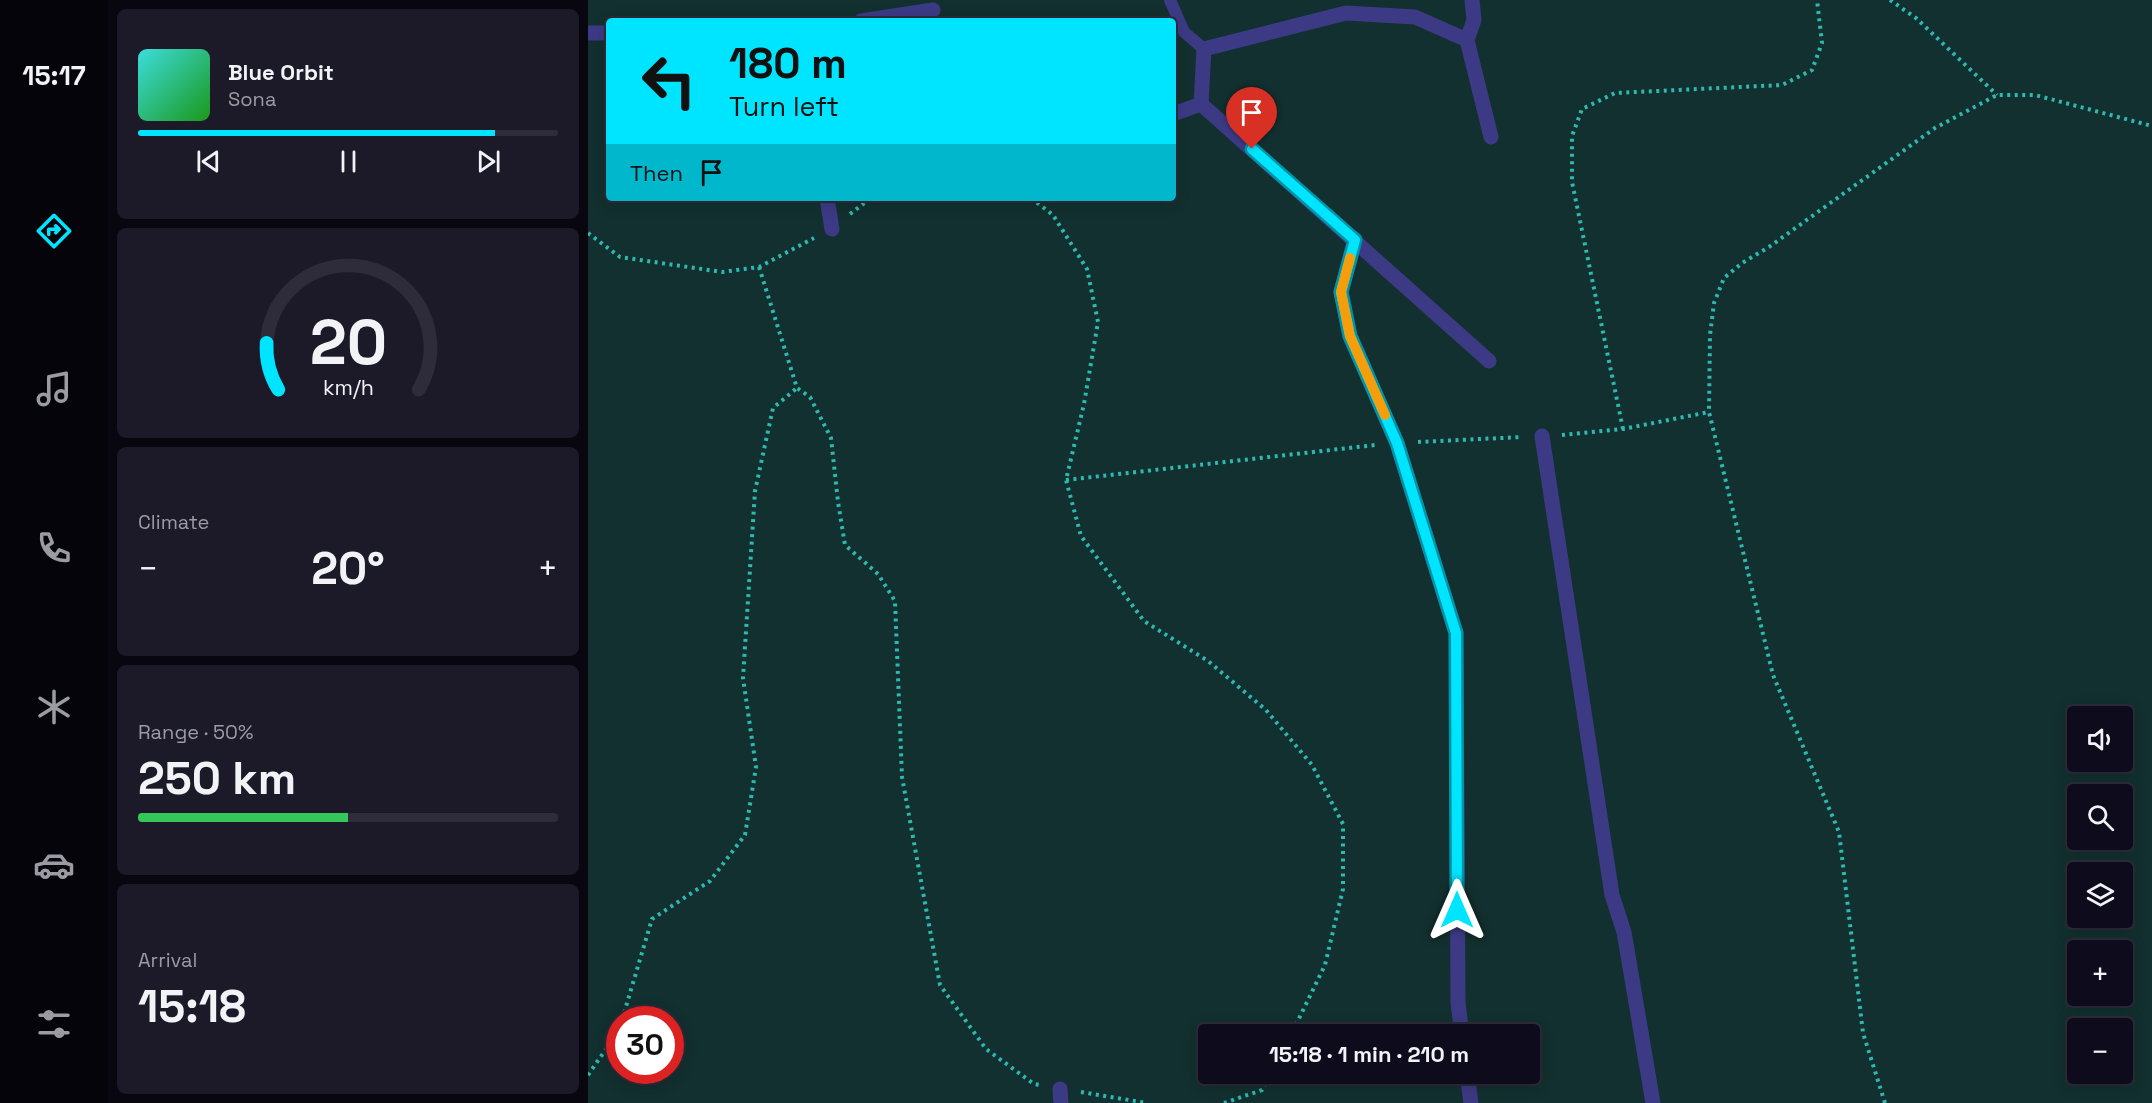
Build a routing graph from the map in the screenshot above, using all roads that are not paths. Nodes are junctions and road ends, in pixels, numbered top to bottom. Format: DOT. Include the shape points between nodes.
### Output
graph roads {
  1 [pos="1170,0"];
  2 [pos="1472,0"];
  3 [pos="933,10"];
  4 [pos="881,18"];
  5 [pos="588,33"];
  6 [pos="606,33"];
  7 [pos="1467,40"];
  8 [pos="1204,49"];
  9 [pos="1201,104"];
  10 [pos="1176,113"];
  11 [pos="1491,137"];
  12 [pos="827,201"];
  13 [pos="832,229"];
  14 [pos="1355,240"];
  15 [pos="1489,361"];
  16 [pos="1542,436"];
  17 [pos="1461,1024"];
  18 [pos="1468,1084"];
  19 [pos="1471,1103"];
  20 [pos="1653,1103"];
  1 -- 8 [label="lane" via="1184,32"];
  2 -- 7 [label="street" via="1474,20"];
  3 -- 4 [label="street"];
  5 -- 6 [label="street"];
  7 -- 8 [label="street" via="1415,17 1346,13"];
  7 -- 11 [label="street"];
  8 -- 9 [label="street"];
  9 -- 10 [label="street"];
  9 -- 14 [label="street"];
  12 -- 13 [label="street"];
  14 -- 15 [label="street"];
  14 -- 17 [label="street" via="1341,292 1350,336 1397,443 1456,633"];
  16 -- 20 [label="street" via="1612,895 1624,932"];
  18 -- 19 [label="street"];
}
